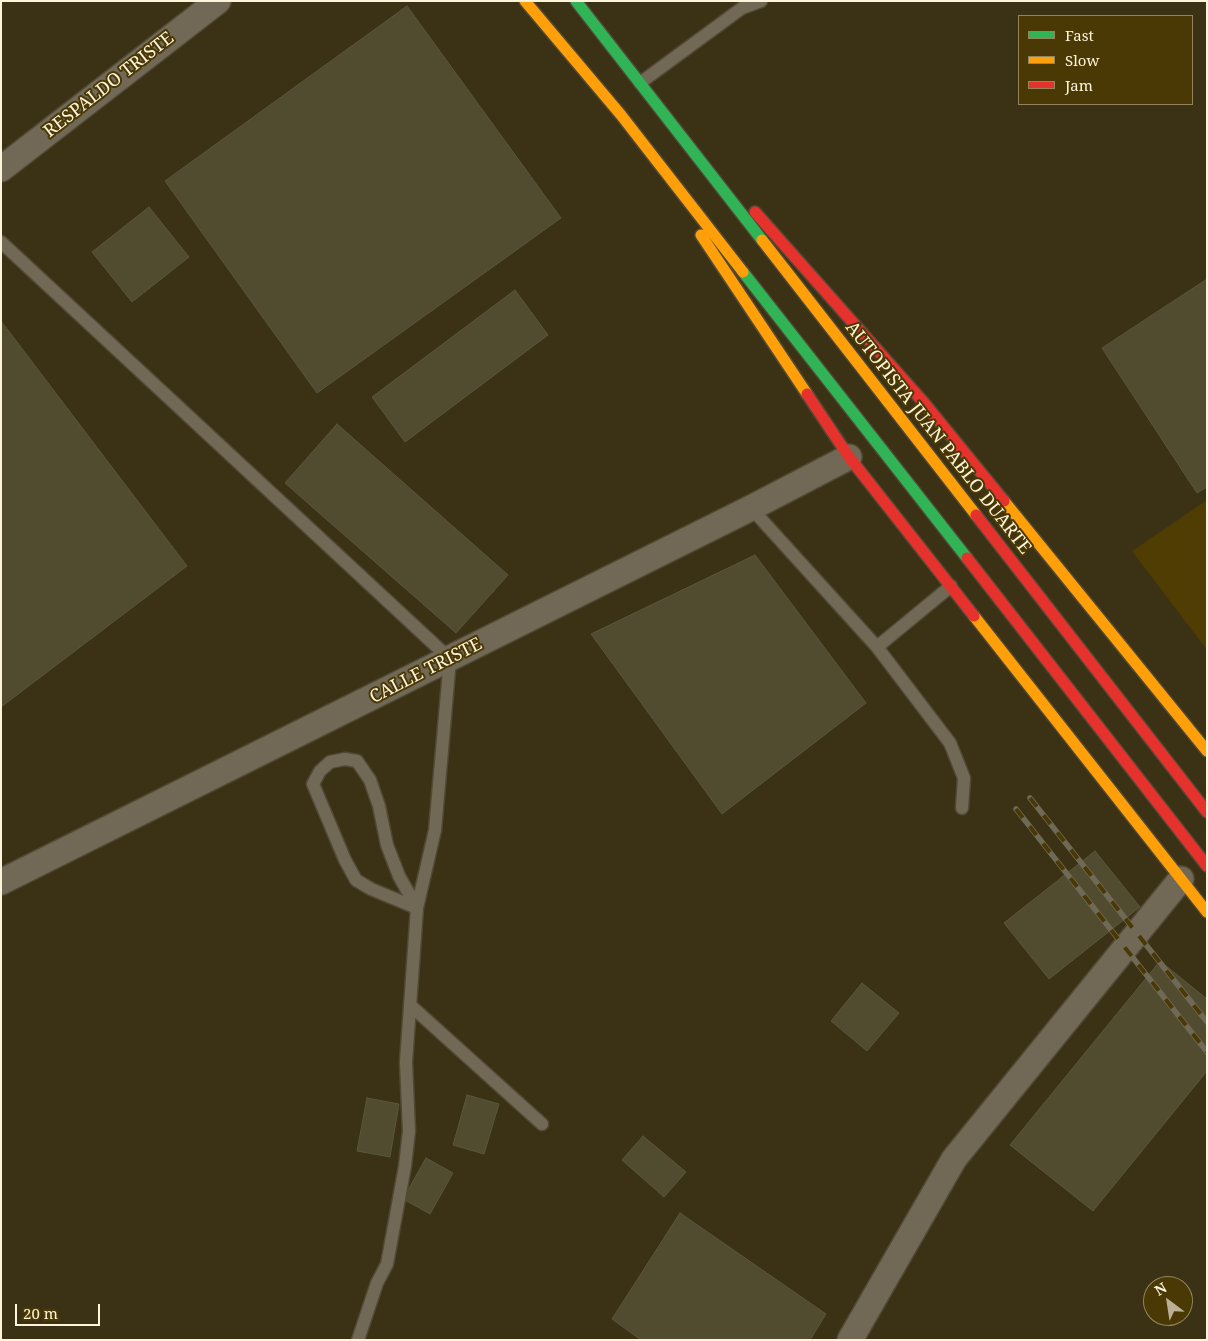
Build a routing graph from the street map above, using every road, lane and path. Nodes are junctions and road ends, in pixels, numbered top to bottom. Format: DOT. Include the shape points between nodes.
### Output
graph roads {
  1 [pos="218,1"];
  2 [pos="525,1"];
  3 [pos="576,1"];
  4 [pos="761,1"];
  5 [pos="743,4"];
  6 [pos="644,87"];
  7 [pos="621,115"];
  8 [pos="1,170"];
  9 [pos="1,242"];
  10 [pos="849,457"];
  11 [pos="751,508"];
  12 [pos="951,586"];
  13 [pos="878,647"];
  14 [pos="450,659"];
  15 [pos="1207,751"];
  16 [pos="962,808"];
  17 [pos="1204,809"];
  18 [pos="1207,866"];
  19 [pos="1181,879"];
  20 [pos="1,882"];
  21 [pos="417,908"];
  22 [pos="1207,912"];
  23 [pos="410,1005"];
  24 [pos="542,1124"];
  25 [pos="358,1340"];
  26 [pos="850,1340"];
  1 -- 8 [label="street, RESPALDO TRISTE"];
  2 -- 7 [label="main road"];
  3 -- 6 [label="main road"];
  4 -- 5 [label="lane"];
  5 -- 6 [label="lane"];
  6 -- 15 [label="main road" via="925,404"];
  6 -- 17 [label="main road, AUTOPISTA JUAN PABLO DUARTE"];
  7 -- 10 [label="main road"];
  7 -- 18 [label="main road"];
  9 -- 14 [label="lane"];
  10 -- 11 [label="street, CALLE TRISTE"];
  10 -- 12 [label="main road"];
  11 -- 13 [label="lane"];
  11 -- 14 [label="street, CALLE TRISTE"];
  12 -- 13 [label="lane"];
  12 -- 19 [label="main road"];
  13 -- 16 [label="lane" via="950,743 964,778"];
  14 -- 20 [label="street, CALLE TRISTE"];
  14 -- 21 [label="lane" via="434,830"];
  19 -- 22 [label="main road"];
  19 -- 26 [label="street" via="954,1159"];
  21 -- 21 [label="lane" via="387,845 380,806 364,767 357,761 345,759 330,762 313,784 330,829 356,880"];
  21 -- 23 [label="lane"];
  23 -- 24 [label="lane"];
  23 -- 25 [label="lane" via="406,1062 409,1131 405,1166 387,1264 377,1283"];
}
